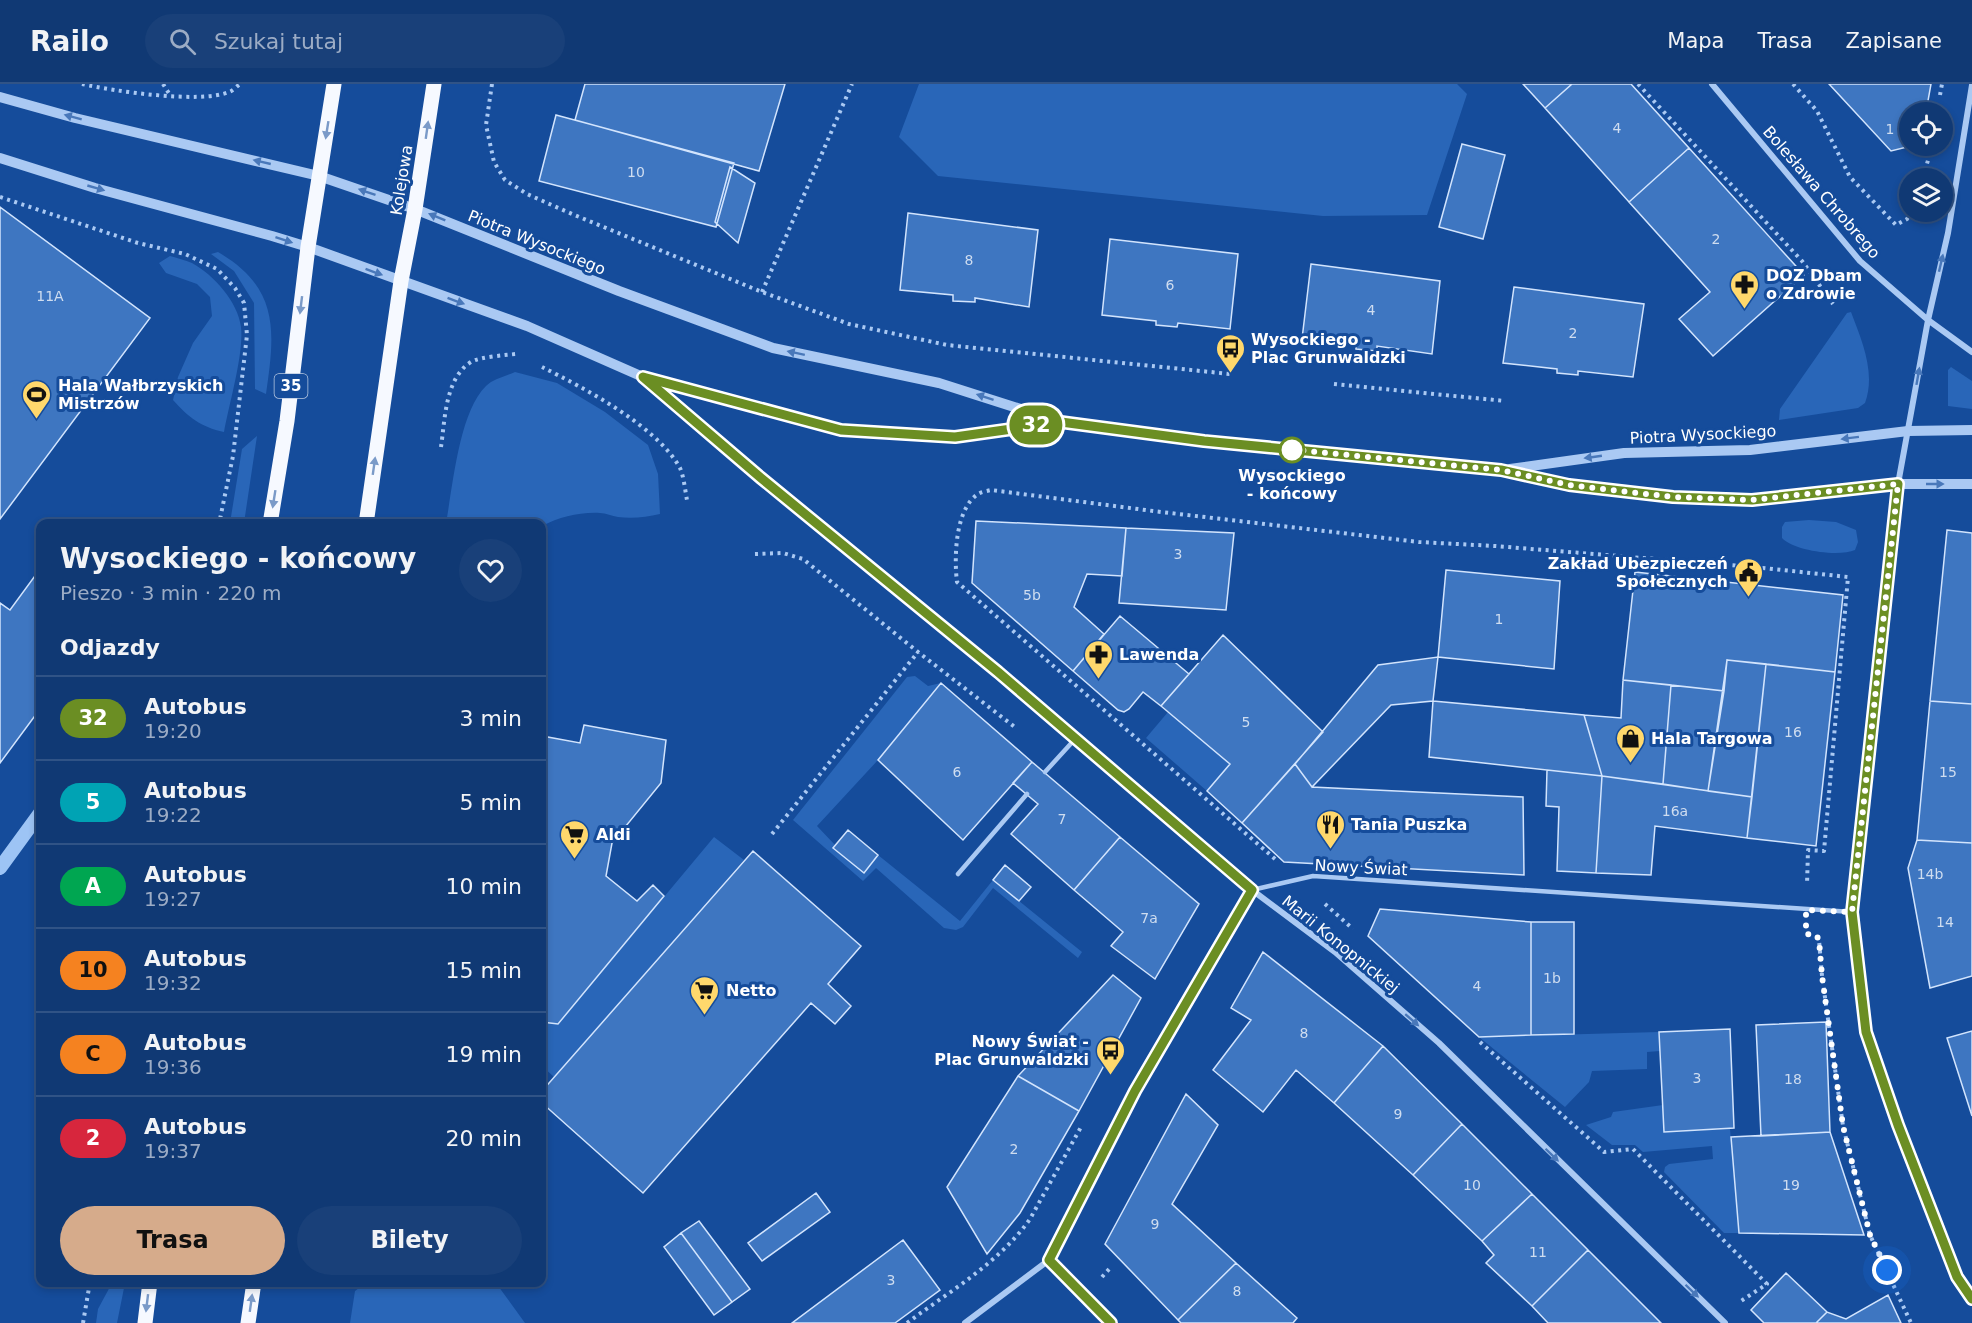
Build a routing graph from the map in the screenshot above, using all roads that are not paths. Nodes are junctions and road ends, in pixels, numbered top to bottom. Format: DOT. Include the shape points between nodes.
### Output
graph roads {
  1 [pos="334,84"];
  2 [pos="434,84"];
  3 [pos="1712,84"];
  4 [pos="1972,85"];
  5 [pos="0,97"];
  6 [pos="0,158"];
  7 [pos="319,176"];
  8 [pos="416,209"];
  9 [pos="308,247"];
  10 [pos="401,281"];
  11 [pos="1928,320"];
  12 [pos="1972,352"];
  13 [pos="643,377"];
  14 [pos="1061,422"];
  15 [pos="1972,430"];
  16 [pos="1908,431"];
  17 [pos="1501,470"];
  18 [pos="1898,484"];
  19 [pos="1972,484"];
  20 [pos="271,519"];
  21 [pos="367,519"];
  22 [pos="1076,738"];
  23 [pos="1045,772"];
  24 [pos="1027,794"];
  25 [pos="958,874"];
  26 [pos="1252,890"];
  27 [pos="1852,912"];
  28 [pos="1049,1260"];
  29 [pos="149,1287"];
  30 [pos="253,1287"];
  31 [pos="1972,1299"];
  32 [pos="145,1323"];
  33 [pos="248,1323"];
  34 [pos="965,1323"];
  35 [pos="1111,1323"];
  36 [pos="1725,1323"];
  1 -- 7 [label="main road, 35, one-way"];
  8 -- 2 [label="main road, Kolejowa, one-way"];
  3 -- 11 [label="street, Bolesława Chrobrego" via="1860,261"];
  11 -- 4 [label="street, one-way" via="1948,233"];
  7 -- 5 [label="street, Piotra Wysockiego, one-way"];
  6 -- 9 [label="street, Piotra Wysockiego, one-way"];
  8 -- 7 [label="street, Piotra Wysockiego, one-way"];
  7 -- 9 [label="main road, 35"];
  8 -- 10 [label="main road, Kolejowa"];
  14 -- 8 [label="street, Piotra Wysockiego, one-way" via="939,383 772,348"];
  9 -- 10 [label="street, Piotra Wysockiego, one-way"];
  9 -- 20 [label="main road, 35, one-way"];
  10 -- 13 [label="street, Piotra Wysockiego, one-way" via="526,327"];
  21 -- 10 [label="main road, Kolejowa, one-way"];
  11 -- 12 [label="street, Bolesława Chrobrego"];
  16 -- 11 [label="street, one-way"];
  13 -- 14 [label="street, Piotra Wysockiego" via="841,430 955,437"];
  13 -- 22 [label="street, Marii Konopnickiej"];
  14 -- 17 [label="street, Piotra Wysockiego" via="1204,441"];
  15 -- 16 [label="street, Piotra Wysockiego"];
  16 -- 17 [label="street, Piotra Wysockiego, one-way" via="1750,450 1624,453"];
  16 -- 18 [label="street"];
  17 -- 18 [label="street, Piotra Wysockiego" via="1569,485 1673,497 1752,500"];
  18 -- 19 [label="street, Piotra Wysockiego, one-way"];
  18 -- 27 [label="street"];
  22 -- 23 [label="lane"];
  22 -- 26 [label="street, Marii Konopnickiej"];
  24 -- 25 [label="lane"];
  26 -- 27 [label="lane, Nowy Świat" via="1313,876"];
  26 -- 28 [label="street" via="1135,1091"];
  26 -- 36 [label="street, Marii Konopnickiej, one-way" via="1335,952 1438,1043"];
  27 -- 31 [label="street" via="1866,1032 1957,1277"];
  28 -- 34 [label="street"];
  28 -- 35 [label="street"];
  29 -- 32 [label="main road, one-way"];
  33 -- 30 [label="main road, one-way"];
}
